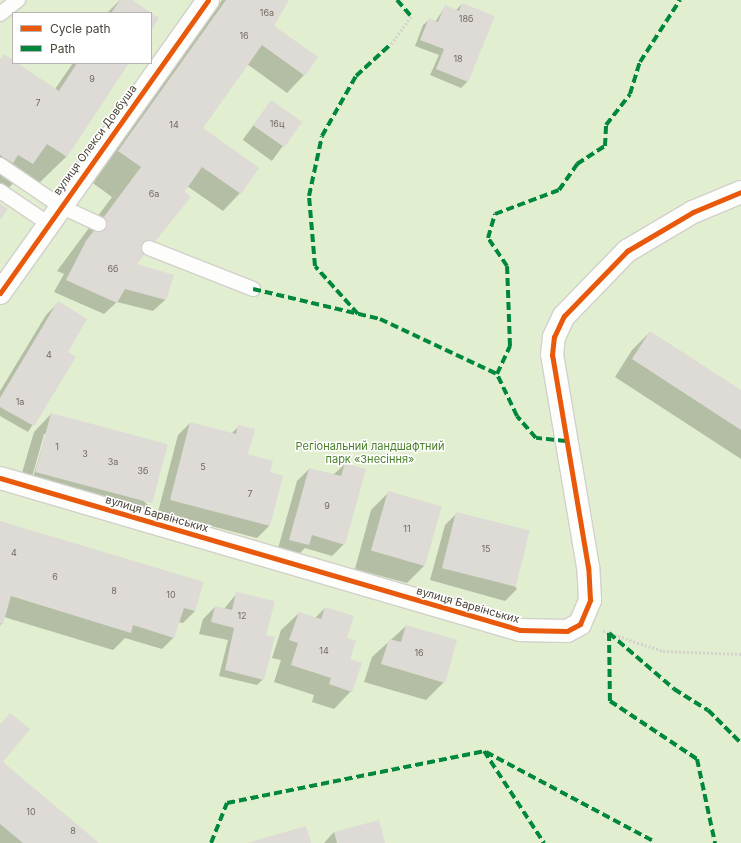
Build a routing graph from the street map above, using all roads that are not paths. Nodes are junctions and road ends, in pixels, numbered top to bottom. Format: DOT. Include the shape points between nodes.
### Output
graph roads {
  1 [pos="18,0"];
  2 [pos="208,0"];
  3 [pos="0,14"];
  4 [pos="0,165"];
  5 [pos="0,191"];
  6 [pos="741,192"];
  7 [pos="55,215"];
  8 [pos="99,224"];
  9 [pos="149,248"];
  10 [pos="252,289"];
  11 [pos="0,293"];
  12 [pos="0,478"];
  1 -- 3 [label="lane"];
  2 -- 7 [label="street, вулиця Олекси Довбуша"];
  4 -- 7 [label="lane"];
  5 -- 7 [label="lane"];
  6 -- 12 [label="street, вулиця Барвінських" via="693,212 627,251 564,316 554,336 552,355 588,567 590,600 580,624 567,631 520,630"];
  7 -- 8 [label="lane"];
  7 -- 11 [label="street, вулиця Олекси Довбуша"];
  9 -- 10 [label="lane"];
}
